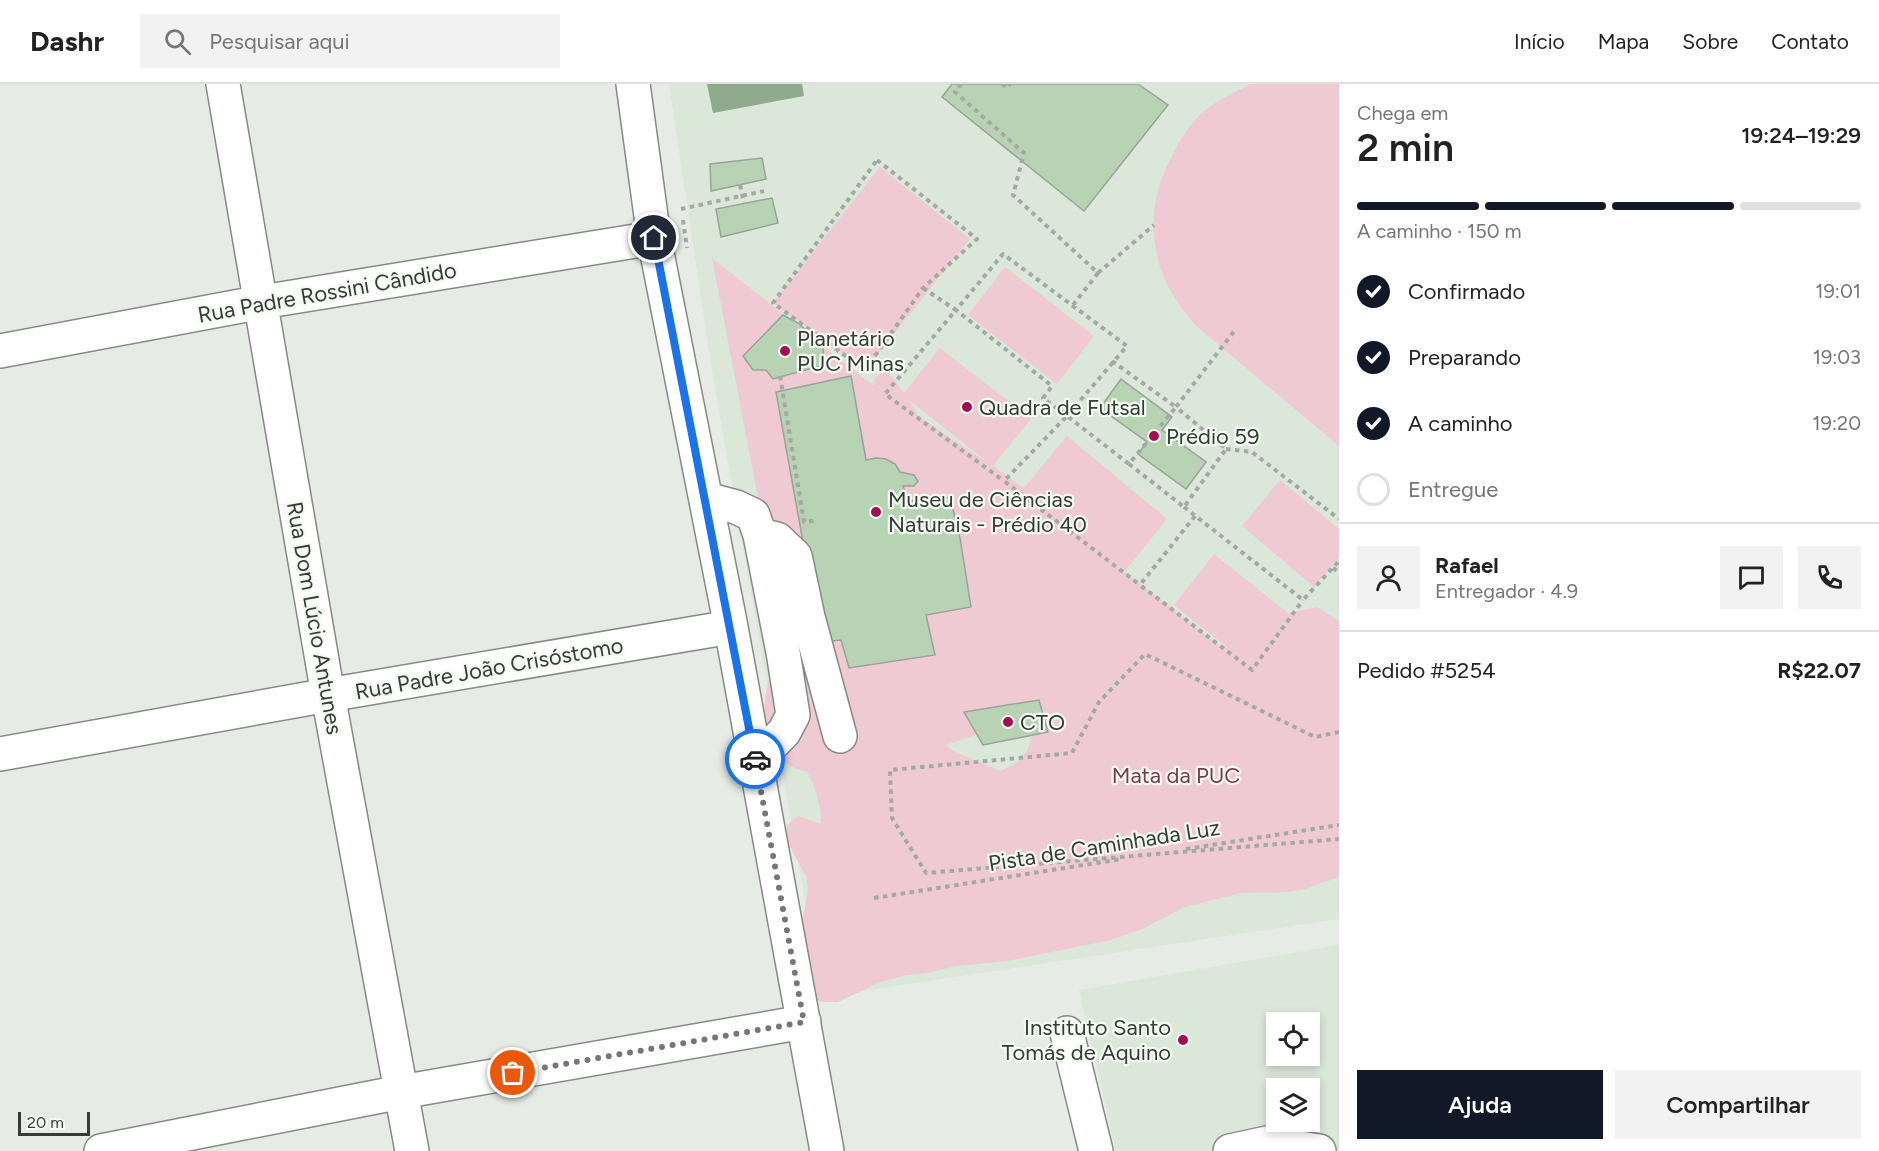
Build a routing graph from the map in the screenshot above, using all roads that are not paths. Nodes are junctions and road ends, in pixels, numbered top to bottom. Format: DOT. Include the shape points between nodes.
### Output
graph roads {
  1 [pos="223,84"];
  2 [pos="633,84"];
  3 [pos="654,238"];
  4 [pos="262,302"];
  5 [pos="0,351"];
  6 [pos="706,499"];
  7 [pos="760,535"];
  8 [pos="731,627"];
  9 [pos="328,695"];
  10 [pos="840,736"];
  11 [pos="0,754"];
  12 [pos="756,761"];
  13 [pos="804,1022"];
  14 [pos="1066,1033"];
  15 [pos="401,1092"];
  16 [pos="1281,1147"];
  17 [pos="101,1151"];
  18 [pos="412,1151"];
  19 [pos="827,1151"];
  20 [pos="1096,1151"];
  21 [pos="1235,1151"];
  22 [pos="1319,1151"];
  1 -- 4 [label="street, Rua Dom Lúcio Antunes"];
  2 -- 3 [label="street"];
  3 -- 4 [label="street, Rua Padre Rossini Cândido"];
  3 -- 6 [label="street"];
  4 -- 5 [label="street, Rua Padre Rossini Cândido"];
  4 -- 9 [label="street, Rua Dom Lúcio Antunes"];
  6 -- 7 [label="street" via="753,515"];
  6 -- 8 [label="street"];
  7 -- 10 [label="street" via="777,539 795,556"];
  7 -- 12 [label="street" via="793,715 784,732"];
  8 -- 9 [label="street, Rua Padre João Crisóstomo"];
  8 -- 12 [label="street"];
  9 -- 11 [label="street, Rua Padre João Crisóstomo"];
  9 -- 15 [label="street, Rua Dom Lúcio Antunes"];
  12 -- 13 [label="street"];
  13 -- 15 [label="street"];
  13 -- 19 [label="street"];
  14 -- 20 [label="street"];
  15 -- 17 [label="street"];
  15 -- 18 [label="street, Rua Dom Lúcio Antunes"];
  16 -- 21 [label="street" via="1267,1143"];
  16 -- 22 [label="street"];
}
